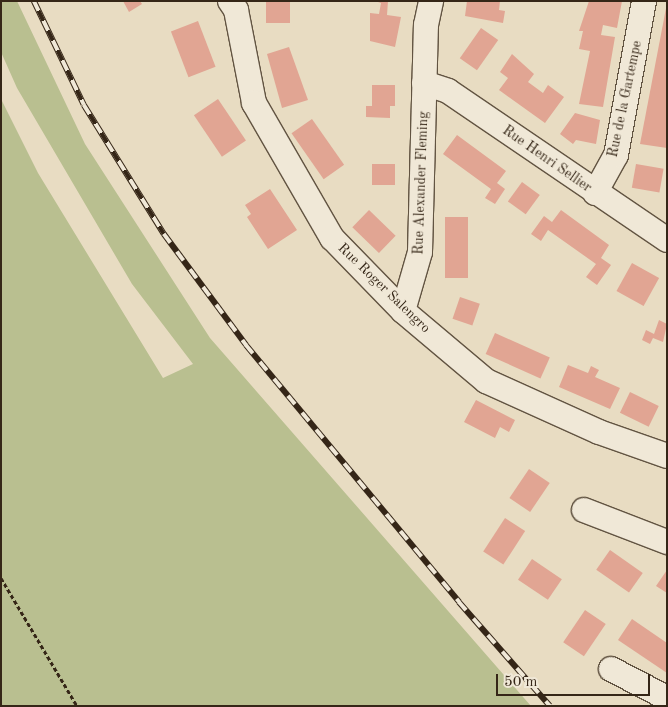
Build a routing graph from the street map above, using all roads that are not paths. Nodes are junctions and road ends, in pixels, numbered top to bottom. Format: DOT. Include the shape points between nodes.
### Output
graph roads {
  1 [pos="431,1"];
  2 [pos="644,1"];
  3 [pos="234,4"];
  4 [pos="424,83"];
  5 [pos="595,192"];
  6 [pos="667,240"];
  7 [pos="403,311"];
  8 [pos="667,456"];
  9 [pos="584,510"];
  10 [pos="667,542"];
  11 [pos="611,669"];
  12 [pos="667,698"];
  1 -- 4 [label="street, Rue Alexander Fleming" via="426,25"];
  2 -- 5 [label="street, Rue de la Gartempe" via="616,155"];
  3 -- 7 [label="street, Rue Roger Salengro" via="254,103 288,166 332,238"];
  4 -- 5 [label="street, Rue Henri Sellier" via="448,91"];
  4 -- 7 [label="street, Rue Alexander Fleming" via="420,252"];
  5 -- 6 [label="street, Rue Henri Sellier"];
  7 -- 8 [label="street, Rue Roger Salengro" via="486,381 599,432"];
  9 -- 10 [label="street"];
  11 -- 12 [label="street"];
}
